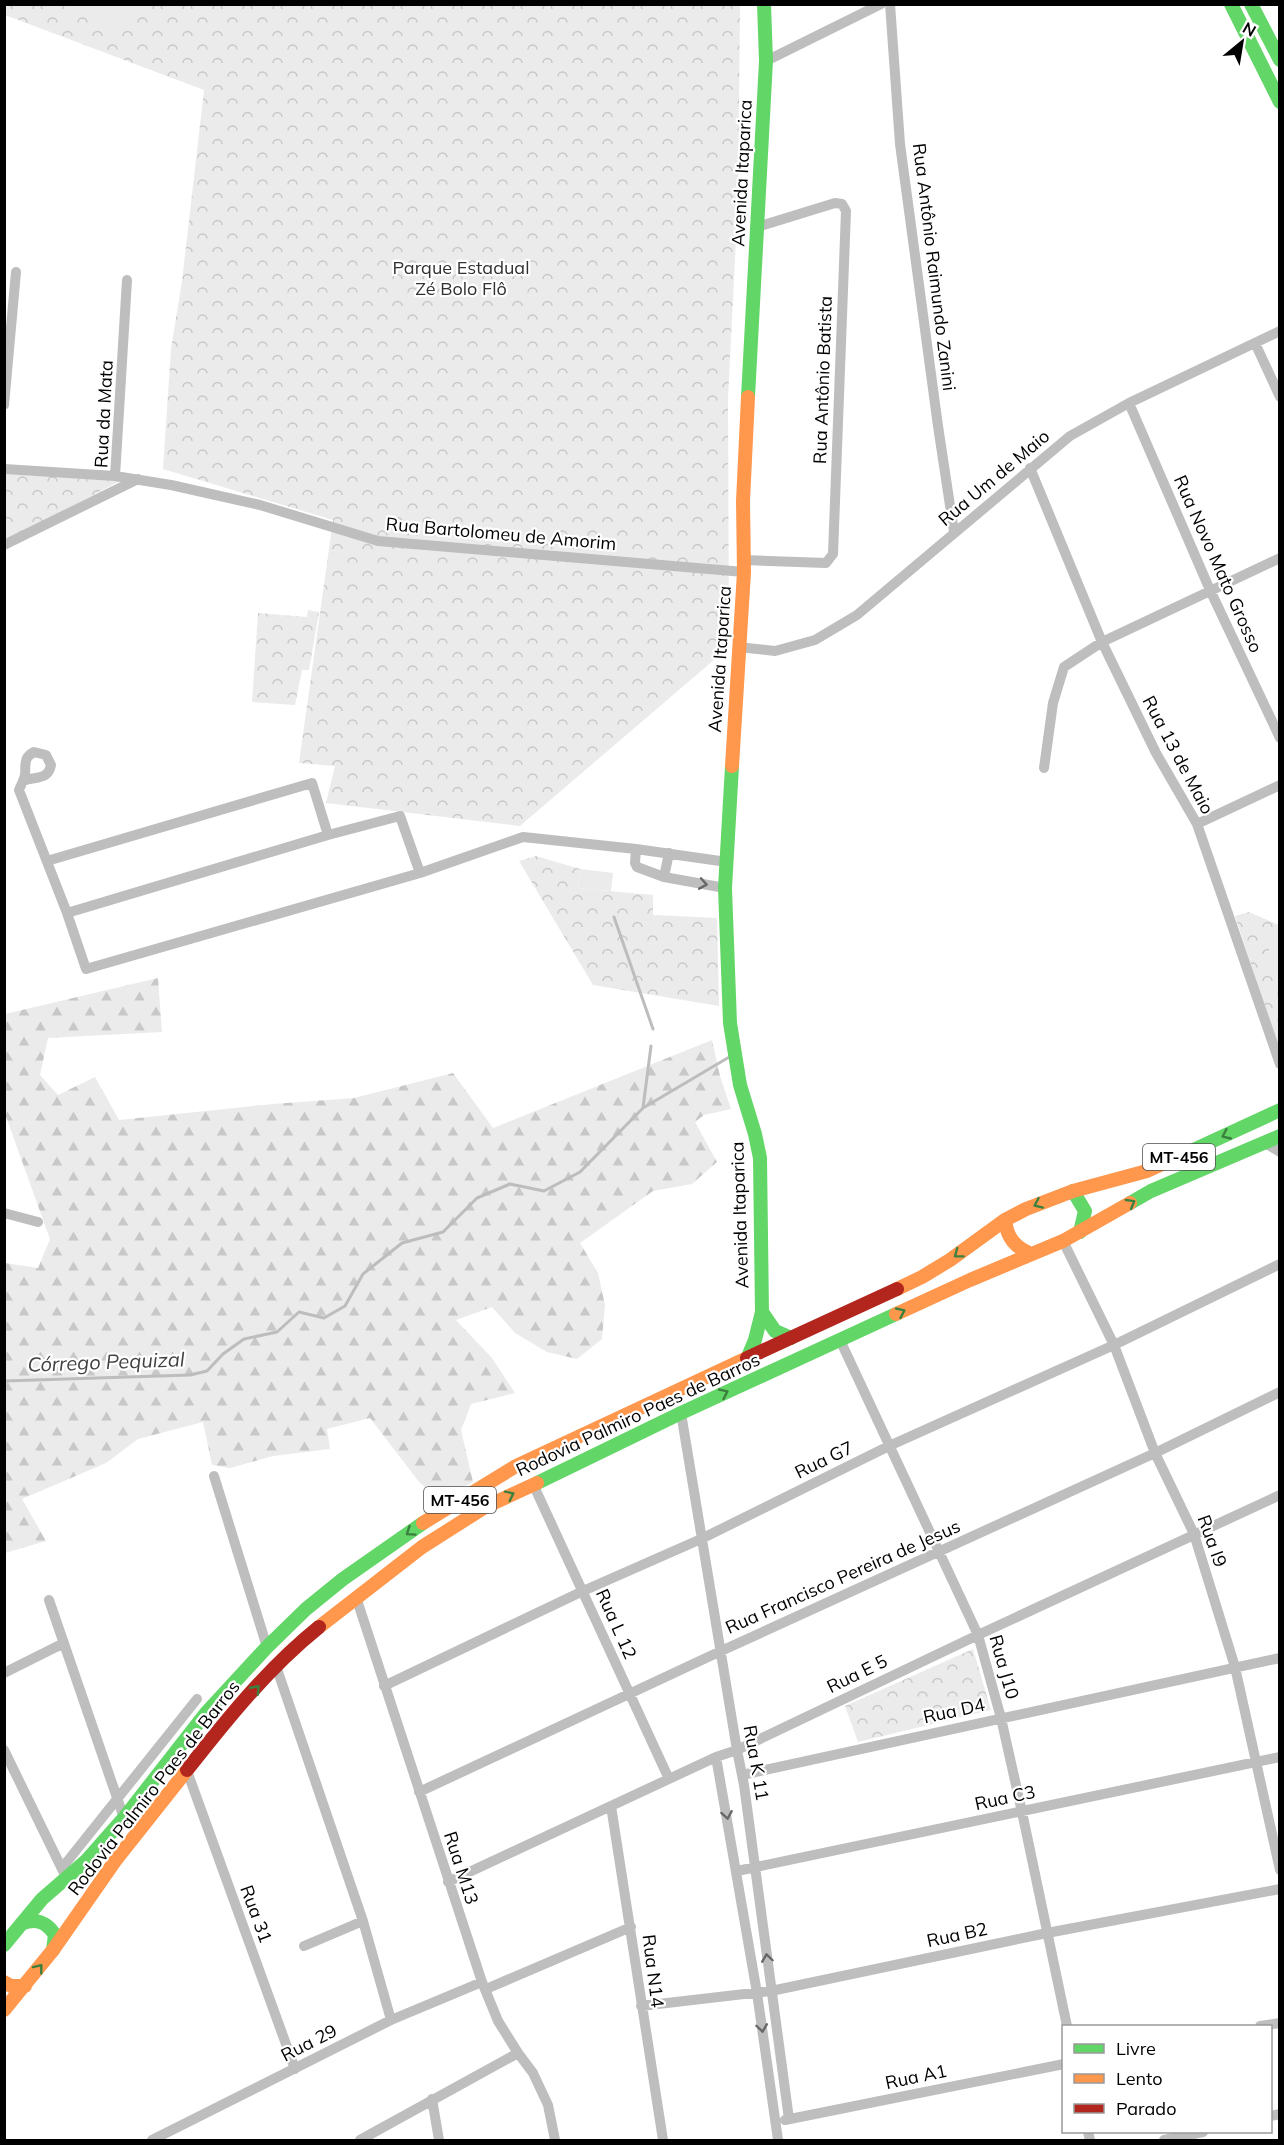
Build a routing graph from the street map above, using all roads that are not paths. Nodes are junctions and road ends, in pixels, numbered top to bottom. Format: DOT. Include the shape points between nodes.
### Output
graph roads {
  1 [pos="764,4"];
  2 [pos="881,4"];
  3 [pos="890,4"];
  4 [pos="1231,4"];
  5 [pos="1251,4"];
  6 [pos="1280,60"];
  7 [pos="766,61"];
  8 [pos="1280,102"];
  9 [pos="757,227"];
  10 [pos="16,272"];
  11 [pos="128,280"];
  12 [pos="1280,331"];
  13 [pos="1255,343"];
  14 [pos="1280,397"];
  15 [pos="1129,403"];
  16 [pos="4,405"];
  17 [pos="1030,468"];
  18 [pos="4,470"];
  19 [pos="115,476"];
  20 [pos="138,479"];
  21 [pos="260,505"];
  22 [pos="954,532"];
  23 [pos="4,545"];
  24 [pos="1280,558"];
  25 [pos="744,566"];
  26 [pos="1210,590"];
  27 [pos="1102,642"];
  28 [pos="738,647"];
  29 [pos="1280,738"];
  30 [pos="1044,768"];
  31 [pos="23,781"];
  32 [pos="1280,785"];
  33 [pos="1197,824"];
  34 [pos="328,835"];
  35 [pos="636,849"];
  36 [pos="669,853"];
  37 [pos="47,861"];
  38 [pos="727,862"];
  39 [pos="420,873"];
  40 [pos="664,877"];
  41 [pos="725,888"];
  42 [pos="67,913"];
  43 [pos="1280,1064"];
  44 [pos="1280,1110"];
  45 [pos="1280,1136"];
  46 [pos="1265,1143"];
  47 [pos="1280,1152"];
  48 [pos="1073,1191"];
  49 [pos="4,1213"];
  50 [pos="1005,1220"];
  51 [pos="38,1222"];
  52 [pos="1080,1232"];
  53 [pos="1063,1241"];
  54 [pos="1031,1254"];
  55 [pos="1280,1264"];
  56 [pos="762,1312"];
  57 [pos="791,1338"];
  58 [pos="840,1340"];
  59 [pos="1114,1345"];
  60 [pos="747,1359"];
  61 [pos="1280,1392"];
  62 [pos="681,1413"];
  63 [pos="889,1446"];
  64 [pos="1155,1453"];
  65 [pos="214,1476"];
  66 [pos="533,1484"];
  67 [pos="1280,1495"];
  68 [pos="1194,1534"];
  69 [pos="701,1539"];
  70 [pos="939,1552"];
  71 [pos="583,1592"];
  72 [pos="356,1597"];
  73 [pos="49,1600"];
  74 [pos="978,1635"];
  75 [pos="64,1644"];
  76 [pos="267,1647"];
  77 [pos="721,1651"];
  78 [pos="1280,1658"];
  79 [pos="276,1666"];
  80 [pos="1235,1667"];
  81 [pos="4,1672"];
  82 [pos="384,1686"];
  83 [pos="630,1695"];
  84 [pos="197,1699"];
  85 [pos="1001,1718"];
  86 [pos="4,1750"];
  87 [pos="737,1750"];
  88 [pos="716,1757"];
  89 [pos="1280,1757"];
  90 [pos="1256,1762"];
  91 [pos="187,1771"];
  92 [pos="742,1775"];
  93 [pos="669,1779"];
  94 [pos="419,1792"];
  95 [pos="117,1798"];
  96 [pos="611,1806"];
  97 [pos="1022,1812"];
  98 [pos="124,1818"];
  99 [pos="754,1867"];
  100 [pos="1280,1870"];
  101 [pos="737,1871"];
  102 [pos="64,1873"];
  103 [pos="448,1882"];
  104 [pos="1280,1889"];
  105 [pos="363,1921"];
  106 [pos="21,1924"];
  107 [pos="631,1927"];
  108 [pos="1047,1933"];
  109 [pos="5,1940"];
  110 [pos="304,1946"];
  111 [pos="53,1950"];
  112 [pos="4,1982"];
  113 [pos="484,1985"];
  114 [pos="26,1986"];
  115 [pos="771,1991"];
  116 [pos="757,1993"];
  117 [pos="641,2006"];
  118 [pos="4,2010"];
  119 [pos="391,2020"];
  120 [pos="1066,2025"];
  121 [pos="518,2053"];
  122 [pos="1062,2064"];
  123 [pos="295,2069"];
  124 [pos="432,2099"];
  125 [pos="789,2120"];
  126 [pos="776,2121"];
  127 [pos="1198,2133"];
  128 [pos="152,2140"];
  129 [pos="360,2140"];
  130 [pos="439,2140"];
  131 [pos="555,2140"];
  132 [pos="663,2140"];
  133 [pos="778,2140"];
  134 [pos="1164,2140"];
  1 -- 7 [label="main road, Avenida Itaparica"];
  2 -- 7 [label="street"];
  3 -- 22 [label="street, Rua Antônio Raimundo Zanini" via="900,144"];
  4 -- 8 [label="main road"];
  5 -- 6 [label="main road"];
  7 -- 9 [label="main road, Avenida Itaparica"];
  9 -- 25 [label="main road, Avenida Itaparica" via="743,501"];
  9 -- 25 [label="street, Rua Antônio Batista" via="835,202 846,211 832,554 826,563"];
  10 -- 16 [label="street"];
  11 -- 19 [label="street, Rua da Mata"];
  12 -- 13 [label="street, Rua Um de Maio"];
  13 -- 14 [label="street"];
  13 -- 15 [label="street, Rua Um de Maio"];
  15 -- 17 [label="street, Rua Um de Maio" via="1070,436"];
  15 -- 26 [label="street, Rua Novo Mato Grosso"];
  17 -- 22 [label="street, Rua Um de Maio"];
  17 -- 27 [label="street, Rua 13 de Maio"];
  18 -- 19 [label="street"];
  19 -- 20 [label="street, Rua da Mata"];
  20 -- 21 [label="street, Rua da Mata"];
  20 -- 23 [label="street"];
  21 -- 25 [label="street, Rua Bartolomeu de Amorim" via="378,541"];
  22 -- 28 [label="street, Rua Um de Maio" via="857,615 815,639 775,651"];
  24 -- 26 [label="street"];
  25 -- 28 [label="main road, Avenida Itaparica"];
  26 -- 27 [label="street"];
  26 -- 29 [label="street, Rua Novo Mato Grosso"];
  27 -- 30 [label="street" via="1064,667 1053,703"];
  27 -- 33 [label="street, Rua 13 de Maio" via="1156,753"];
  28 -- 38 [label="main road, Avenida Itaparica"];
  31 -- 37 [label="street" via="20,793"];
  32 -- 33 [label="street"];
  33 -- 43 [label="street, Rua 13 de Maio"];
  34 -- 37 [label="street" via="312,783"];
  34 -- 39 [label="street" via="400,816"];
  34 -- 42 [label="street"];
  35 -- 36 [label="street"];
  35 -- 39 [label="street" via="523,837"];
  35 -- 40 [label="street" via="637,867"];
  36 -- 38 [label="street"];
  36 -- 40 [label="street"];
  37 -- 42 [label="street"];
  38 -- 41 [label="main road, Avenida Itaparica"];
  39 -- 42 [label="street" via="86,969"];
  40 -- 41 [label="street, one-way"];
  41 -- 56 [label="main road, Avenida Itaparica" via="730,1023 740,1085 760,1158"];
  44 -- 48 [label="main road, Rodovia Palmiro Paes de Barros / MT-456, one-way" via="1147,1171"];
  45 -- 46 [label="main road, Rodovia Palmiro Paes de Barros / MT-456"];
  46 -- 47 [label="street"];
  52 -- 46 [label="main road, Rodovia Palmiro Paes de Barros / MT-456, one-way" via="1151,1191"];
  48 -- 50 [label="main road, Rodovia Palmiro Paes de Barros / MT-456, one-way"];
  48 -- 52 [label="main road" via="1085,1211"];
  49 -- 51 [label="street"];
  50 -- 54 [label="main road" via="1009,1241"];
  50 -- 57 [label="main road, Rodovia Palmiro Paes de Barros / MT-456, one-way" via="922,1277"];
  52 -- 53 [label="main road, Rodovia Palmiro Paes de Barros / MT-456"];
  53 -- 54 [label="main road, Rodovia Palmiro Paes de Barros / MT-456"];
  53 -- 59 [label="street, Rua I9"];
  58 -- 54 [label="main road, Rodovia Palmiro Paes de Barros / MT-456, one-way"];
  55 -- 59 [label="street, Rua G7"];
  56 -- 57 [label="main road, Avenida Itaparica" via="775,1331"];
  56 -- 60 [label="main road, Avenida Itaparica"];
  57 -- 60 [label="main road, Rodovia Palmiro Paes de Barros / MT-456"];
  62 -- 58 [label="main road, Rodovia Palmiro Paes de Barros / MT-456, one-way"];
  58 -- 63 [label="street, Rua J10"];
  59 -- 63 [label="street, Rua G7"];
  59 -- 64 [label="street, Rua I9"];
  60 -- 76 [label="main road, Rodovia Palmiro Paes de Barros / MT-456, one-way" via="516,1466 474,1490 343,1579"];
  61 -- 64 [label="street, Rua Francisco Pereira de Jesus"];
  62 -- 66 [label="main road, Rodovia Palmiro Paes de Barros / MT-456"];
  62 -- 69 [label="street, Rua K 11"];
  63 -- 69 [label="street, Rua G7"];
  63 -- 70 [label="street, Rua J10"];
  64 -- 68 [label="street, Rua I9"];
  64 -- 70 [label="street, Rua Francisco Pereira de Jesus"];
  65 -- 76 [label="street"];
  66 -- 71 [label="street, Rua L 12"];
  72 -- 66 [label="main road, Rodovia Palmiro Paes de Barros / MT-456, one-way" via="431,1541"];
  67 -- 68 [label="street, Rua E 5"];
  68 -- 74 [label="street, Rua E 5"];
  68 -- 80 [label="street, Rua I9"];
  69 -- 71 [label="street, Rua G7"];
  69 -- 77 [label="street, Rua K 11"];
  70 -- 74 [label="street, Rua J10"];
  70 -- 77 [label="street, Rua Francisco Pereira de Jesus"];
  71 -- 82 [label="street, Rua G7"];
  71 -- 83 [label="street, Rua L 12"];
  72 -- 79 [label="main road, Rodovia Palmiro Paes de Barros / MT-456"];
  72 -- 82 [label="street, Rua M13"];
  73 -- 75 [label="street"];
  74 -- 85 [label="street, Rua J10"];
  74 -- 87 [label="street, Rua E 5"];
  75 -- 81 [label="street"];
  75 -- 95 [label="street"];
  76 -- 98 [label="main road, Rodovia Palmiro Paes de Barros / MT-456" via="206,1713"];
  77 -- 83 [label="street, Rua Francisco Pereira de Jesus"];
  77 -- 87 [label="street, Rua K 11"];
  78 -- 80 [label="street, Rua D4"];
  91 -- 79 [label="main road, Rodovia Palmiro Paes de Barros / MT-456, one-way" via="222,1725"];
  79 -- 105 [label="street"];
  80 -- 85 [label="street, Rua D4"];
  80 -- 90 [label="street, Rua I9"];
  82 -- 94 [label="street, Rua M13"];
  83 -- 93 [label="street, Rua L 12"];
  83 -- 94 [label="street, Rua Francisco Pereira de Jesus"];
  84 -- 95 [label="street"];
  85 -- 92 [label="street, Rua D4"];
  85 -- 97 [label="street, Rua J10"];
  86 -- 102 [label="street"];
  87 -- 88 [label="street, Rua E 5"];
  87 -- 92 [label="street, Rua K 11"];
  88 -- 93 [label="street, Rua E 5"];
  88 -- 101 [label="street, one-way"];
  89 -- 90 [label="street, Rua C3"];
  90 -- 97 [label="street, Rua C3"];
  90 -- 100 [label="street, Rua I9"];
  91 -- 111 [label="main road, Rodovia Palmiro Paes de Barros / MT-456" via="115,1861"];
  91 -- 123 [label="street, Rua 31"];
  92 -- 99 [label="street, Rua K 11"];
  93 -- 96 [label="street, Rua E 5"];
  94 -- 103 [label="street, Rua M13"];
  95 -- 98 [label="street"];
  95 -- 102 [label="street"];
  96 -- 103 [label="street, Rua E 5"];
  96 -- 107 [label="street, Rua N14"];
  97 -- 99 [label="street, Rua C3"];
  97 -- 108 [label="street, Rua J10"];
  98 -- 102 [label="main road, Rodovia Palmiro Paes de Barros / MT-456" via="87,1860"];
  99 -- 101 [label="street, Rua C3"];
  115 -- 99 [label="street, Rua K 11, one-way"];
  101 -- 116 [label="street"];
  102 -- 106 [label="main road, Rodovia Palmiro Paes de Barros / MT-456"];
  103 -- 113 [label="street, Rua M13"];
  104 -- 108 [label="street, Rua B2"];
  105 -- 110 [label="street"];
  105 -- 119 [label="street"];
  106 -- 109 [label="main road, Rodovia Palmiro Paes de Barros / MT-456"];
  106 -- 111 [label="main road" via="33,1919 49,1925 55,1935"];
  107 -- 113 [label="street, Rua 29"];
  107 -- 117 [label="street, Rua N14"];
  108 -- 115 [label="street, Rua B2"];
  108 -- 120 [label="street, Rua J10"];
  114 -- 111 [label="main road, Rodovia Palmiro Paes de Barros / MT-456, one-way"];
  112 -- 114 [label="main road"];
  113 -- 119 [label="street, Rua 29"];
  113 -- 121 [label="street, Rua M13" via="498,2021"];
  114 -- 118 [label="main road, Rodovia Palmiro Paes de Barros / MT-456"];
  115 -- 116 [label="street, Rua B2"];
  115 -- 125 [label="street, Rua K 11"];
  116 -- 117 [label="street, Rua B2"];
  116 -- 126 [label="street, one-way"];
  117 -- 132 [label="street, Rua N14"];
  119 -- 123 [label="street, Rua 29"];
  121 -- 124 [label="street"];
  121 -- 131 [label="street, Rua M13" via="549,2105"];
  122 -- 125 [label="street, Rua A1"];
  123 -- 128 [label="street, Rua 29"];
  124 -- 129 [label="street"];
  124 -- 130 [label="street"];
  125 -- 126 [label="street, Rua A1"];
  126 -- 133 [label="street"];
  127 -- 134 [label="street"];
}
